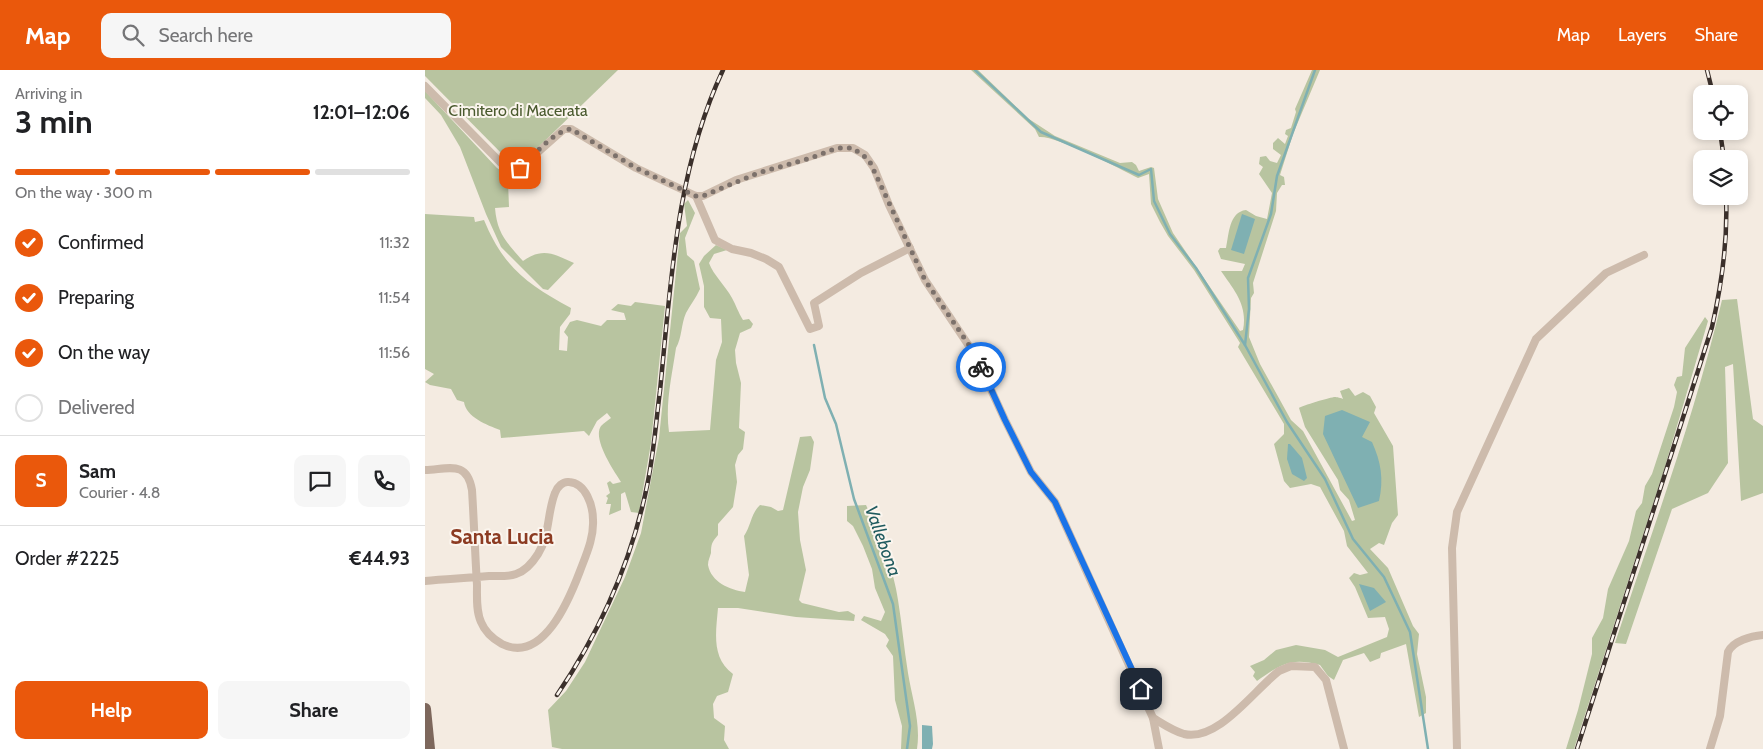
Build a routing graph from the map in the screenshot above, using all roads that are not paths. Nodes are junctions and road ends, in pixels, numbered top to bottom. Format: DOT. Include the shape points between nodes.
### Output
graph roads {
  1 [pos="425,86"];
  2 [pos="696,196"];
  3 [pos="909,248"];
  4 [pos="1644,255"];
  5 [pos="425,470"];
  6 [pos="476,577"];
  7 [pos="425,581"];
  8 [pos="1763,635"];
  9 [pos="425,709"];
  10 [pos="1153,718"];
  11 [pos="429,747"];
  12 [pos="1159,749"];
  13 [pos="1344,749"];
  14 [pos="1457,749"];
  15 [pos="1710,749"];
  1 -- 2 [label="street" via="511,170 520,168 564,129 571,129 636,168"];
  2 -- 3 [label="street" via="837,148 853,148 869,160"];
  2 -- 3 [label="street" via="715,240 732,249 766,258 779,267 810,329 819,326 814,303"];
  3 -- 10 [label="street" via="925,280 975,354 1031,472 1055,502"];
  4 -- 14 [label="street" via="1606,273 1536,338 1457,512 1452,548"];
  5 -- 6 [label="street" via="459,468 465,470 469,477"];
  6 -- 6 [label="street" via="481,622 487,633 506,646 529,646 559,618 592,537 593,518 584,491 568,482 561,484 555,492 545,539 530,565 515,575"];
  6 -- 7 [label="street"];
  8 -- 15 [label="street" via="1731,646 1728,652 1720,716"];
  9 -- 11 [label="main road"];
  10 -- 12 [label="street"];
  10 -- 13 [label="street" via="1185,735 1202,734 1218,727 1279,671 1291,666 1315,667 1326,680"];
}
